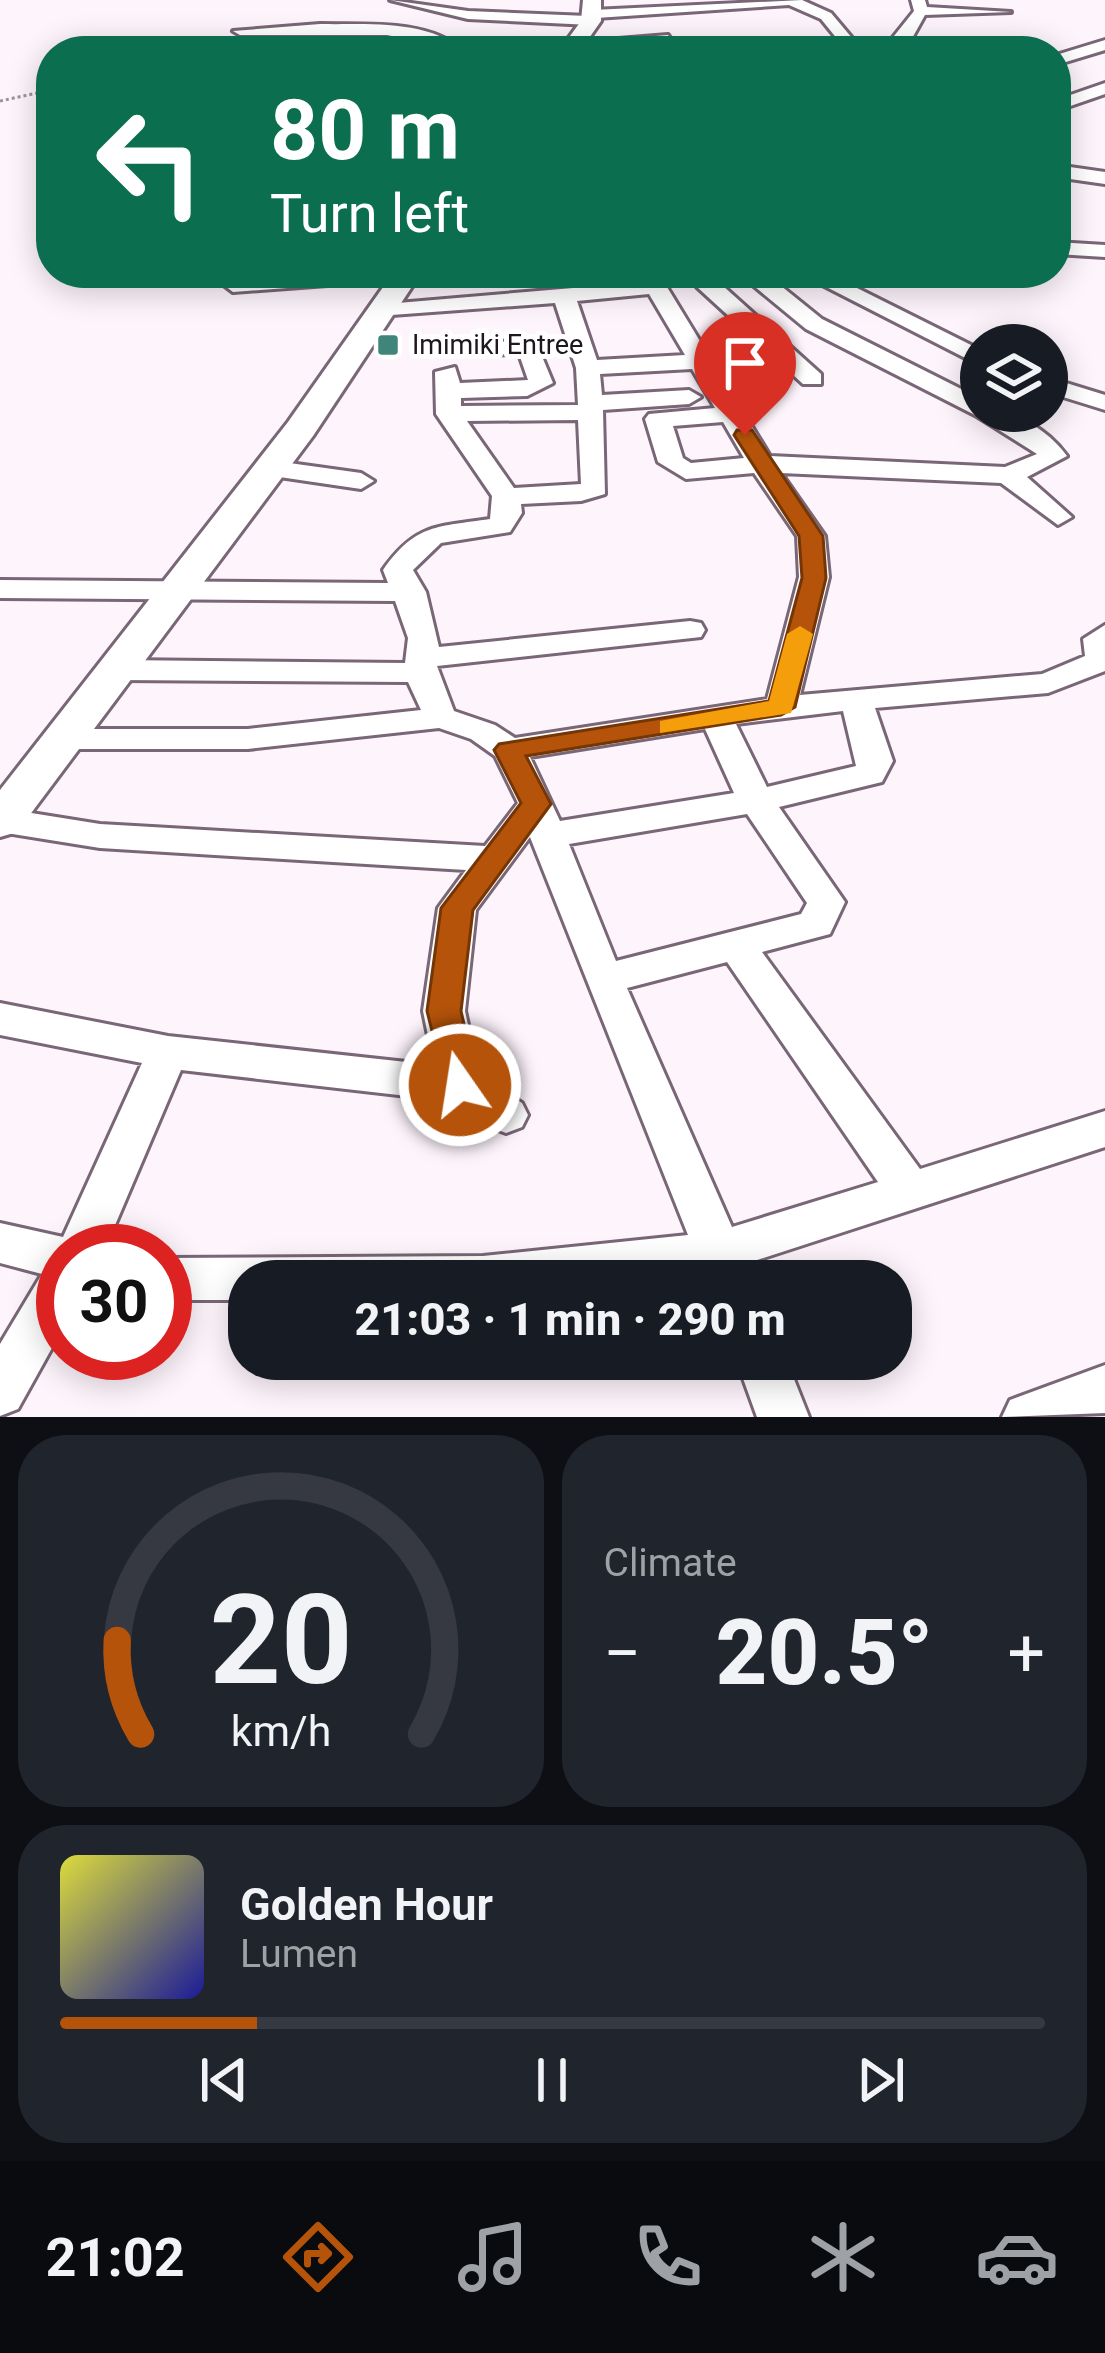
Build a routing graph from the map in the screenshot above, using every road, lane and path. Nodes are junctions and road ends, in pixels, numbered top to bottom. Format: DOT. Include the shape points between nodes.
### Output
graph roads {
  1 [pos="398,0"];
  2 [pos="569,0"];
  3 [pos="794,0"];
  4 [pos="920,6"];
  5 [pos="1004,12"];
  6 [pos="586,22"];
  7 [pos="240,31"];
  8 [pos="669,33"];
  9 [pos="422,36"];
  10 [pos="843,36"];
  11 [pos="905,36"];
  12 [pos="1105,45"];
  13 [pos="1071,55"];
  14 [pos="1105,88"];
  15 [pos="36,93"];
  16 [pos="1071,100"];
  17 [pos="0,101"];
  18 [pos="1071,154"];
  19 [pos="1089,154"];
  20 [pos="1071,173"];
  21 [pos="1105,178"];
  22 [pos="1071,249"];
  23 [pos="1105,251"];
  24 [pos="324,288"];
  25 [pos="646,288"];
  26 [pos="657,288"];
  27 [pos="713,288"];
  28 [pos="770,288"];
  29 [pos="840,288"];
  30 [pos="369,289"];
  31 [pos="564,296"];
  32 [pos="453,305"];
  33 [pos="450,348"];
  34 [pos="960,348"];
  35 [pos="700,361"];
  36 [pos="588,368"];
  37 [pos="812,379"];
  38 [pos="1068,391"];
  39 [pos="960,398"];
  40 [pos="448,402"];
  41 [pos="1105,403"];
  42 [pos="724,405"];
  43 [pos="591,412"];
  44 [pos="658,419"];
  45 [pos="1021,432"];
  46 [pos="761,464"];
  47 [pos="275,469"];
  48 [pos="1008,475"];
  49 [pos="361,481"];
  50 [pos="506,496"];
  51 [pos="1058,517"];
  52 [pos="404,581"];
  53 [pos="182,584"];
  54 [pos="0,589"];
  55 [pos="690,630"];
  56 [pos="1105,634"];
  57 [pos="421,666"];
  58 [pos="118,670"];
  59 [pos="856,700"];
  60 [pos="781,707"];
  61 [pos="441,718"];
  62 [pos="717,720"];
  63 [pos="69,740"];
  64 [pos="508,750"];
  65 [pos="756,801"];
  66 [pos="542,819"];
  67 [pos="0,820"];
  68 [pos="498,860"];
  69 [pos="736,945"];
  70 [pos="603,979"];
  71 [pos="0,1019"];
  72 [pos="168,1052"];
  73 [pos="460,1085"];
  74 [pos="506,1115"];
  75 [pos="1105,1130"];
  76 [pos="910,1191"];
  77 [pos="92,1224"];
  78 [pos="0,1244"];
  79 [pos="36,1252"];
  80 [pos="722,1260"];
  81 [pos="740,1260"];
  82 [pos="192,1279"];
  83 [pos="228,1279"];
  84 [pos="36,1329"];
  85 [pos="768,1380"];
  86 [pos="1105,1389"];
  87 [pos="0,1392"];
  88 [pos="783,1417"];
  89 [pos="1028,1417"];
  1 -- 6 [label="street" via="463,14"];
  2 -- 6 [label="street"];
  3 -- 6 [label="street"];
  3 -- 10 [label="street" via="826,16"];
  4 -- 5 [label="street"];
  4 -- 11 [label="street"];
  6 -- 8 [label="street"];
  7 -- 9 [label="street"];
  12 -- 13 [label="street"];
  14 -- 16 [label="street"];
  15 -- 17 [label="path"];
  18 -- 19 [label="street"];
  20 -- 21 [label="street"];
  22 -- 23 [label="street"];
  24 -- 30 [label="street"];
  25 -- 31 [label="street"];
  26 -- 35 [label="street"];
  27 -- 37 [label="street"];
  28 -- 39 [label="street" via="814,324"];
  29 -- 34 [label="street"];
  30 -- 32 [label="street"];
  30 -- 47 [label="street"];
  31 -- 32 [label="street"];
  31 -- 36 [label="street"];
  32 -- 33 [label="street"];
  33 -- 40 [label="street"];
  33 -- 40 [label="street" via="528,347 541,383"];
  35 -- 36 [label="street"];
  35 -- 42 [label="street"];
  36 -- 43 [label="street"];
  38 -- 41 [label="street"];
  40 -- 43 [label="street"];
  40 -- 50 [label="street"];
  42 -- 43 [label="street"];
  42 -- 44 [label="street"];
  42 -- 46 [label="street"];
  43 -- 44 [label="street"];
  43 -- 50 [label="street" via="595,488"];
  44 -- 46 [label="street" via="679,470"];
  45 -- 48 [label="street" via="1054,456"];
  46 -- 48 [label="street"];
  46 -- 60 [label="street" via="811,536 814,578"];
  47 -- 49 [label="street"];
  47 -- 53 [label="street"];
  48 -- 51 [label="street"];
  50 -- 52 [label="street" via="500,526 424,539"];
  52 -- 53 [label="street"];
  52 -- 57 [label="street" via="424,638"];
  53 -- 54 [label="street"];
  53 -- 58 [label="street"];
  55 -- 57 [label="street"];
  56 -- 59 [label="street" via="1098,662 1048,683"];
  57 -- 58 [label="street"];
  57 -- 61 [label="street"];
  58 -- 63 [label="street"];
  59 -- 60 [label="street"];
  59 -- 65 [label="street" via="876,761 869,774"];
  60 -- 62 [label="street"];
  61 -- 63 [label="street" via="248,739"];
  61 -- 64 [label="street"];
  62 -- 64 [label="street"];
  62 -- 65 [label="street"];
  63 -- 67 [label="street"];
  64 -- 66 [label="street"];
  65 -- 66 [label="street"];
  65 -- 69 [label="street" via="826,902 816,924"];
  66 -- 68 [label="street"];
  66 -- 70 [label="street"];
  67 -- 68 [label="street" via="100,836"];
  68 -- 73 [label="street" via="457,908 447,960 444,1011"];
  69 -- 70 [label="street"];
  69 -- 76 [label="street"];
  70 -- 80 [label="street"];
  71 -- 72 [label="street"];
  72 -- 73 [label="street"];
  72 -- 77 [label="street"];
  73 -- 74 [label="street"];
  75 -- 76 [label="street"];
  76 -- 81 [label="street"];
  78 -- 79 [label="street"];
  82 -- 83 [label="street"];
  84 -- 87 [label="street"];
  85 -- 88 [label="street"];
  86 -- 89 [label="street"];
}
